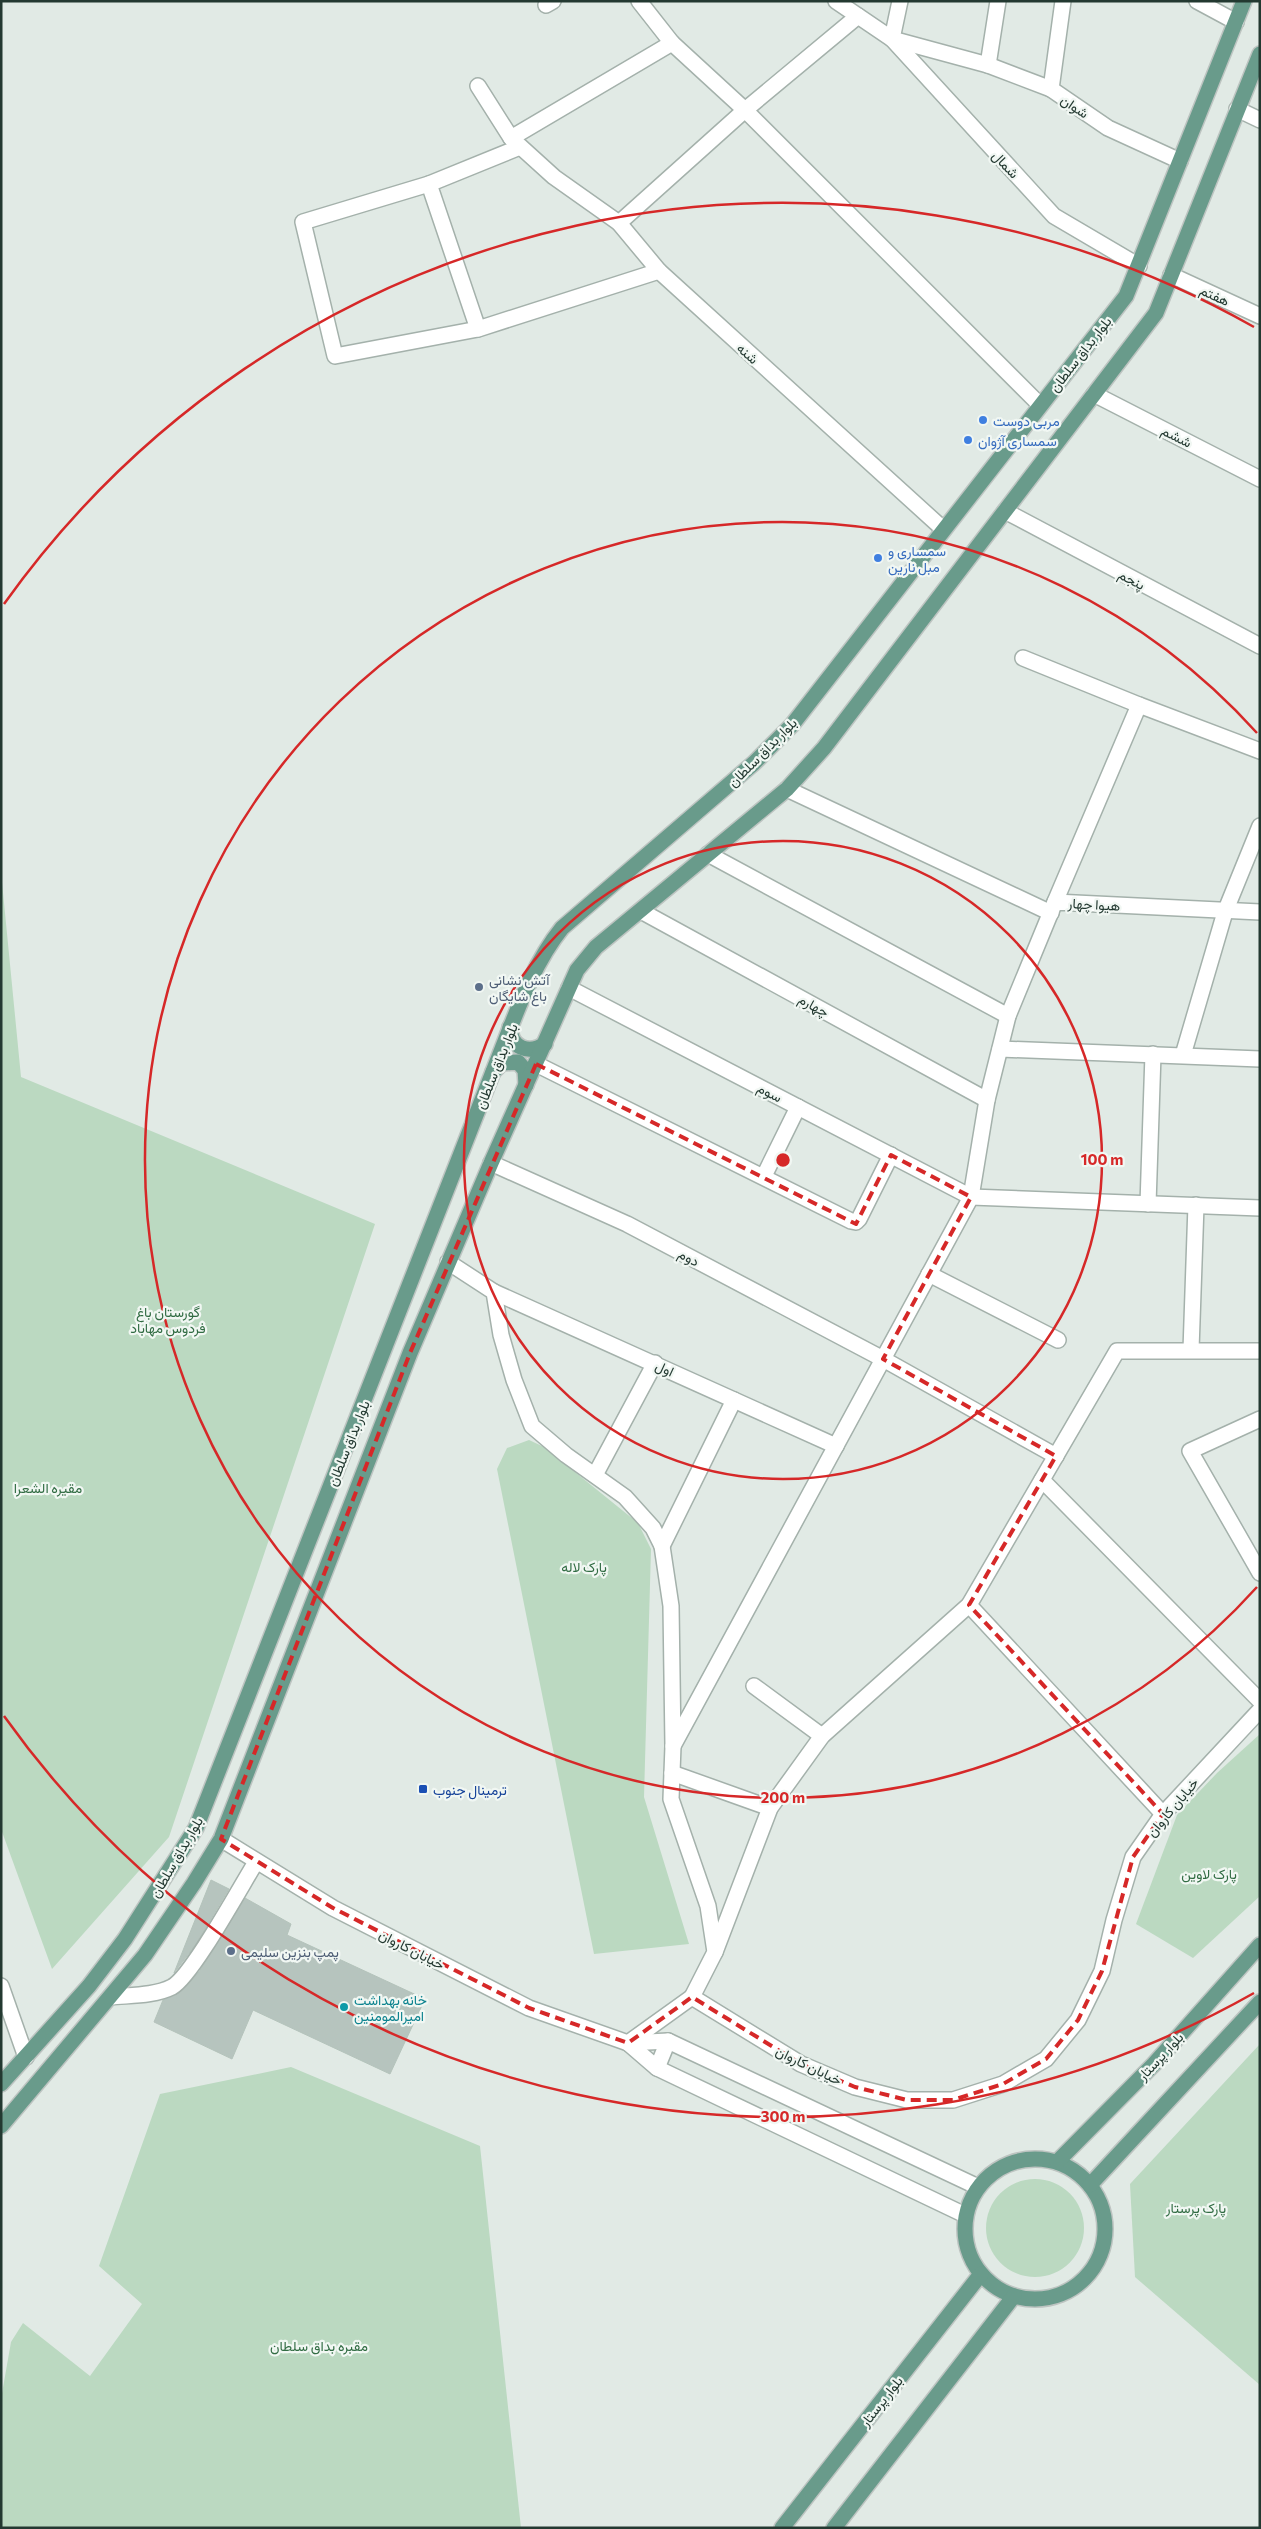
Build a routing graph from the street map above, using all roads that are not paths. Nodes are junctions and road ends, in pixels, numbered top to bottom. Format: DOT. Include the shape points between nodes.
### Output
graph roads {
  1 [pos="640,1"];
  2 [pos="836,1"];
  3 [pos="900,1"];
  4 [pos="998,1"];
  5 [pos="1063,1"];
  6 [pos="1197,1"];
  7 [pos="1244,1"];
  8 [pos="858,16"];
  9 [pos="1236,22"];
  10 [pos="892,39"];
  11 [pos="672,43"];
  12 [pos="1260,54"];
  13 [pos="988,65"];
  14 [pos="478,86"];
  15 [pos="1051,89"];
  16 [pos="1237,109"];
  17 [pos="745,110"];
  18 [pos="1260,120"];
  19 [pos="516,142"];
  20 [pos="1180,160"];
  21 [pos="428,184"];
  22 [pos="619,224"];
  23 [pos="1139,266"];
  24 [pos="659,271"];
  25 [pos="1171,275"];
  26 [pos="1260,316"];
  27 [pos="478,329"];
  28 [pos="1094,394"];
  29 [pos="1040,405"];
  30 [pos="1260,479"];
  31 [pos="1005,511"];
  32 [pos="943,530"];
  33 [pos="1260,646"];
  34 [pos="1023,658"];
  35 [pos="1139,705"];
  36 [pos="1260,751"];
  37 [pos="787,789"];
  38 [pos="1260,826"];
  39 [pos="708,854"];
  40 [pos="1053,908"];
  41 [pos="641,911"];
  42 [pos="1225,912"];
  43 [pos="1260,912"];
  44 [pos="569,988"];
  45 [pos="1008,1016"];
  46 [pos="510,1027"];
  47 [pos="545,1044"];
  48 [pos="1000,1049"];
  49 [pos="1153,1054"];
  50 [pos="1183,1055"];
  51 [pos="1260,1059"];
  52 [pos="536,1064"];
  53 [pos="492,1074"];
  54 [pos="526,1085"];
  55 [pos="987,1100"];
  56 [pos="798,1107"];
  57 [pos="891,1155"];
  58 [pos="491,1163"];
  59 [pos="764,1176"];
  60 [pos="971,1197"];
  61 [pos="1148,1204"];
  62 [pos="1196,1206"];
  63 [pos="1260,1208"];
  64 [pos="448,1262"];
  65 [pos="929,1274"];
  66 [pos="494,1292"];
  67 [pos="1058,1340"];
  68 [pos="1191,1350"];
  69 [pos="1260,1352"];
  70 [pos="883,1359"];
  71 [pos="654,1363"];
  72 [pos="734,1400"];
  73 [pos="1260,1419"];
  74 [pos="836,1446"];
  75 [pos="1056,1456"];
  76 [pos="595,1475"];
  77 [pos="1042,1480"];
  78 [pos="662,1546"];
  79 [pos="1260,1573"];
  80 [pos="969,1605"];
  81 [pos="754,1686"];
  82 [pos="1260,1701"];
  83 [pos="1260,1710"];
  84 [pos="822,1736"];
  85 [pos="673,1746"];
  86 [pos="672,1773"];
  87 [pos="770,1808"];
  88 [pos="1163,1814"];
  89 [pos="221,1839"];
  90 [pos="256,1862"];
  91 [pos="1260,1945"];
  92 [pos="715,1952"];
  93 [pos="1,1986"];
  94 [pos="111,1997"];
  95 [pos="692,1997"];
  96 [pos="1260,2002"];
  97 [pos="668,2041"];
  98 [pos="628,2043"];
  99 [pos="26,2057"];
  100 [pos="657,2068"];
  101 [pos="1,2084"];
  102 [pos="1,2126"];
  103 [pos="1057,2162"];
  104 [pos="1090,2186"];
  105 [pos="978,2187"];
  106 [pos="965,2215"];
  107 [pos="981,2274"];
  108 [pos="1014,2296"];
  109 [pos="782,2528"];
  110 [pos="834,2528"];
  1 -- 11 [label="street"];
  2 -- 8 [label="street"];
  3 -- 10 [label="street"];
  4 -- 13 [label="street"];
  5 -- 15 [label="street, شوان"];
  6 -- 9 [label="street"];
  7 -- 9 [label="main road, بلوار بداق سلطان"];
  8 -- 10 [label="street"];
  8 -- 17 [label="street"];
  9 -- 20 [label="main road, بلوار بداق سلطان"];
  10 -- 13 [label="street"];
  10 -- 23 [label="street, شمال" via="1054,216"];
  11 -- 17 [label="street"];
  11 -- 19 [label="street"];
  12 -- 16 [label="main road, بلوار بداق سلطان"];
  13 -- 15 [label="street"];
  14 -- 19 [label="street, شنه"];
  15 -- 20 [label="street, شوان" via="1108,128"];
  16 -- 18 [label="street"];
  16 -- 25 [label="main road, بلوار بداق سلطان"];
  17 -- 22 [label="street"];
  17 -- 29 [label="street"];
  19 -- 21 [label="street"];
  19 -- 22 [label="street, شنه" via="554,177"];
  20 -- 23 [label="main road, بلوار بداق سلطان"];
  21 -- 27 [label="street"];
  21 -- 27 [label="street" via="302,222 335,356"];
  22 -- 24 [label="street, شنه"];
  23 -- 29 [label="main road, بلوار بداق سلطان" via="1126,296"];
  24 -- 27 [label="street"];
  24 -- 32 [label="street, شنه"];
  25 -- 26 [label="street, هفتم"];
  25 -- 28 [label="main road, بلوار بداق سلطان" via="1156,313"];
  28 -- 30 [label="street, ششم"];
  28 -- 31 [label="main road, بلوار بداق سلطان"];
  29 -- 32 [label="main road, بلوار بداق سلطان"];
  31 -- 33 [label="street, پنجم"];
  31 -- 37 [label="main road, بلوار بداق سلطان" via="824,748"];
  32 -- 46 [label="main road, بلوار بداق سلطان" via="775,743 562,928 539,962"];
  34 -- 35 [label="street"];
  35 -- 36 [label="street"];
  35 -- 40 [label="street"];
  37 -- 39 [label="main road, بلوار بداق سلطان"];
  37 -- 40 [label="street"];
  38 -- 42 [label="street"];
  39 -- 41 [label="main road, بلوار بداق سلطان"];
  39 -- 45 [label="street"];
  40 -- 42 [label="street, هیوا چهار"];
  40 -- 45 [label="street, هیوا چهار"];
  41 -- 44 [label="main road, بلوار بداق سلطان" via="585,958"];
  41 -- 55 [label="street, چهارم"];
  42 -- 43 [label="street, هیوا چهار"];
  42 -- 50 [label="street"];
  44 -- 47 [label="main road, بلوار بداق سلطان"];
  44 -- 56 [label="street, سوم"];
  45 -- 48 [label="street, هیوا چهار"];
  46 -- 47 [label="main road" via="512,1040 522,1048 534,1050"];
  46 -- 53 [label="main road, بلوار بداق سلطان"];
  47 -- 52 [label="main road, بلوار بداق سلطان"];
  48 -- 49 [label="street"];
  48 -- 55 [label="street, هیوا چهار"];
  49 -- 50 [label="street"];
  49 -- 61 [label="street"];
  50 -- 51 [label="street"];
  52 -- 54 [label="main road, بلوار بداق سلطان"];
  52 -- 59 [label="street"];
  53 -- 54 [label="main road" via="502,1063 518,1062 525,1070"];
  53 -- 99 [label="main road, بلوار بداق سلطان" via="196,1828 125,1939 89,1986"];
  54 -- 58 [label="main road, بلوار بداق سلطان"];
  55 -- 60 [label="street, هیوا چهار"];
  56 -- 57 [label="street, سوم"];
  56 -- 59 [label="street"];
  57 -- 59 [label="street" via="856,1222"];
  57 -- 60 [label="street, سوم"];
  58 -- 64 [label="main road, بلوار بداق سلطان"];
  58 -- 70 [label="street, دوم" via="627,1224"];
  60 -- 61 [label="street"];
  60 -- 65 [label="street, هیوا چهار"];
  61 -- 62 [label="street"];
  62 -- 63 [label="street"];
  62 -- 68 [label="street"];
  64 -- 66 [label="street, اول"];
  64 -- 89 [label="main road, بلوار بداق سلطان"];
  65 -- 67 [label="street"];
  65 -- 70 [label="street, هیوا چهار"];
  66 -- 71 [label="street, اول"];
  66 -- 76 [label="street" via="500,1334 532,1426"];
  68 -- 69 [label="street"];
  68 -- 75 [label="street" via="1117,1351"];
  70 -- 74 [label="street, هیوا چهار"];
  70 -- 75 [label="street, دوم"];
  71 -- 72 [label="street, اول"];
  71 -- 76 [label="street"];
  72 -- 74 [label="street, اول"];
  72 -- 78 [label="street"];
  73 -- 79 [label="street" via="1190,1451"];
  74 -- 85 [label="street, هیوا چهار"];
  75 -- 77 [label="street"];
  76 -- 78 [label="street" via="626,1497 654,1528"];
  77 -- 80 [label="street"];
  77 -- 82 [label="street"];
  78 -- 85 [label="street" via="671,1606"];
  80 -- 84 [label="street"];
  80 -- 88 [label="street"];
  81 -- 84 [label="street"];
  83 -- 88 [label="street, خیابان کاروان"];
  84 -- 87 [label="street"];
  85 -- 86 [label="street"];
  86 -- 87 [label="street"];
  86 -- 92 [label="street" via="671,1799 708,1906"];
  87 -- 92 [label="street"];
  88 -- 95 [label="street, خیابان کاروان" via="1133,1857 1102,1971 1078,2020 1046,2059 1004,2084 953,2100 907,2100 855,2087 801,2064"];
  89 -- 90 [label="street, خیابان کاروان"];
  89 -- 94 [label="main road, بلوار بداق سلطان" via="145,1955"];
  90 -- 94 [label="street" via="179,1982 159,1992"];
  90 -- 98 [label="street, خیابان کاروان" via="333,1908 528,2008"];
  91 -- 103 [label="main road, بلوار پرستار" via="1154,2064"];
  92 -- 95 [label="street"];
  93 -- 99 [label="street"];
  94 -- 102 [label="main road, بلوار بداق سلطان"];
  95 -- 98 [label="street"];
  96 -- 104 [label="main road"];
  97 -- 98 [label="street"];
  97 -- 100 [label="street"];
  97 -- 105 [label="street"];
  98 -- 100 [label="street"];
  99 -- 101 [label="main road, بلوار بداق سلطان"];
  100 -- 106 [label="street"];
  103 -- 104 [label="main road"];
  103 -- 105 [label="main road" via="1035,2158 1013,2162 994,2171"];
  104 -- 108 [label="main road" via="1101,2205 1105,2227 1103,2249 1093,2269 1078,2285 1058,2295 1036,2299"];
  105 -- 106 [label="main road"];
  106 -- 107 [label="main road" via="966,2246"];
  107 -- 108 [label="main road"];
  107 -- 109 [label="main road, بلوار پرستار"];
  108 -- 110 [label="main road"];
}
